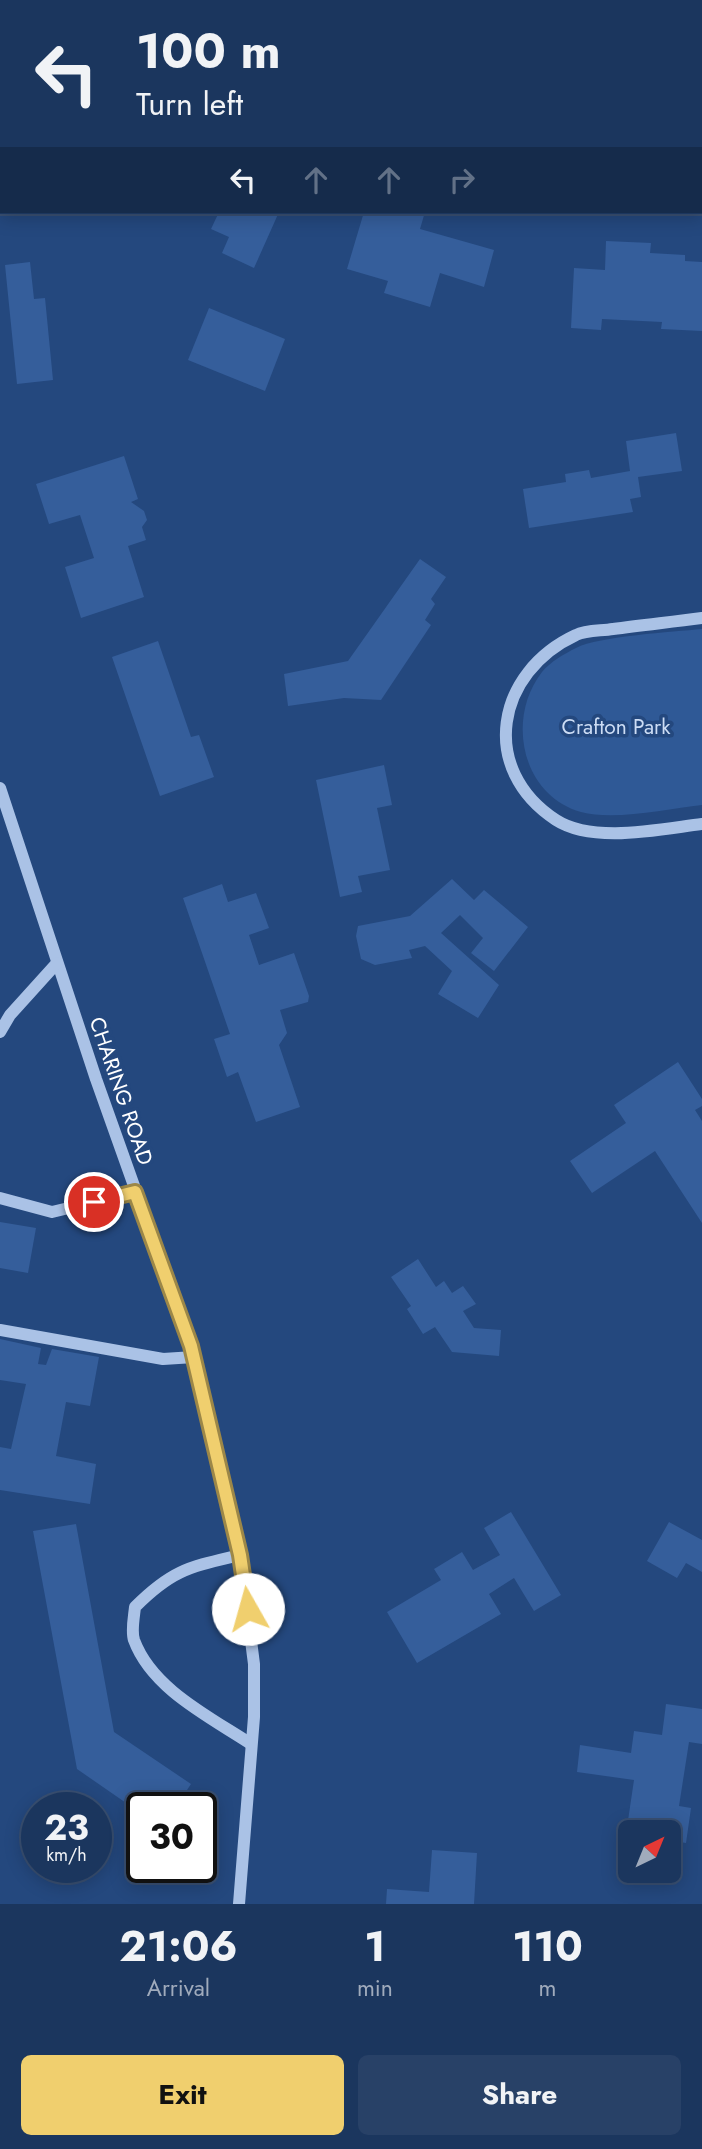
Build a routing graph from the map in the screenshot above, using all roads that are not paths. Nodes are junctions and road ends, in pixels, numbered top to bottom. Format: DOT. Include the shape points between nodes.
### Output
graph roads {
  1 [pos="702,618"];
  2 [pos="0,788"];
  3 [pos="702,824"];
  4 [pos="57,963"];
  5 [pos="0,1032"];
  6 [pos="135,1192"];
  7 [pos="0,1198"];
  8 [pos="0,1331"];
  9 [pos="194,1357"];
  10 [pos="240,1555"];
  11 [pos="251,1744"];
  12 [pos="239,1904"];
  1 -- 3 [label="street" via="578,634 538,657 512,696 504,742 522,788 557,821 604,834"];
  2 -- 4 [label="street, CHARING ROAD"];
  4 -- 5 [label="street"];
  4 -- 6 [label="street, CHARING ROAD"];
  6 -- 7 [label="street" via="52,1212"];
  6 -- 9 [label="street, CHARING ROAD"];
  8 -- 9 [label="street" via="163,1359"];
  9 -- 10 [label="street, CHARING ROAD"];
  10 -- 11 [label="street, CHARING ROAD" via="254,1664"];
  10 -- 11 [label="street" via="185,1568 161,1582 135,1607 133,1638 153,1674"];
  11 -- 12 [label="street, CHARING ROAD"];
}
